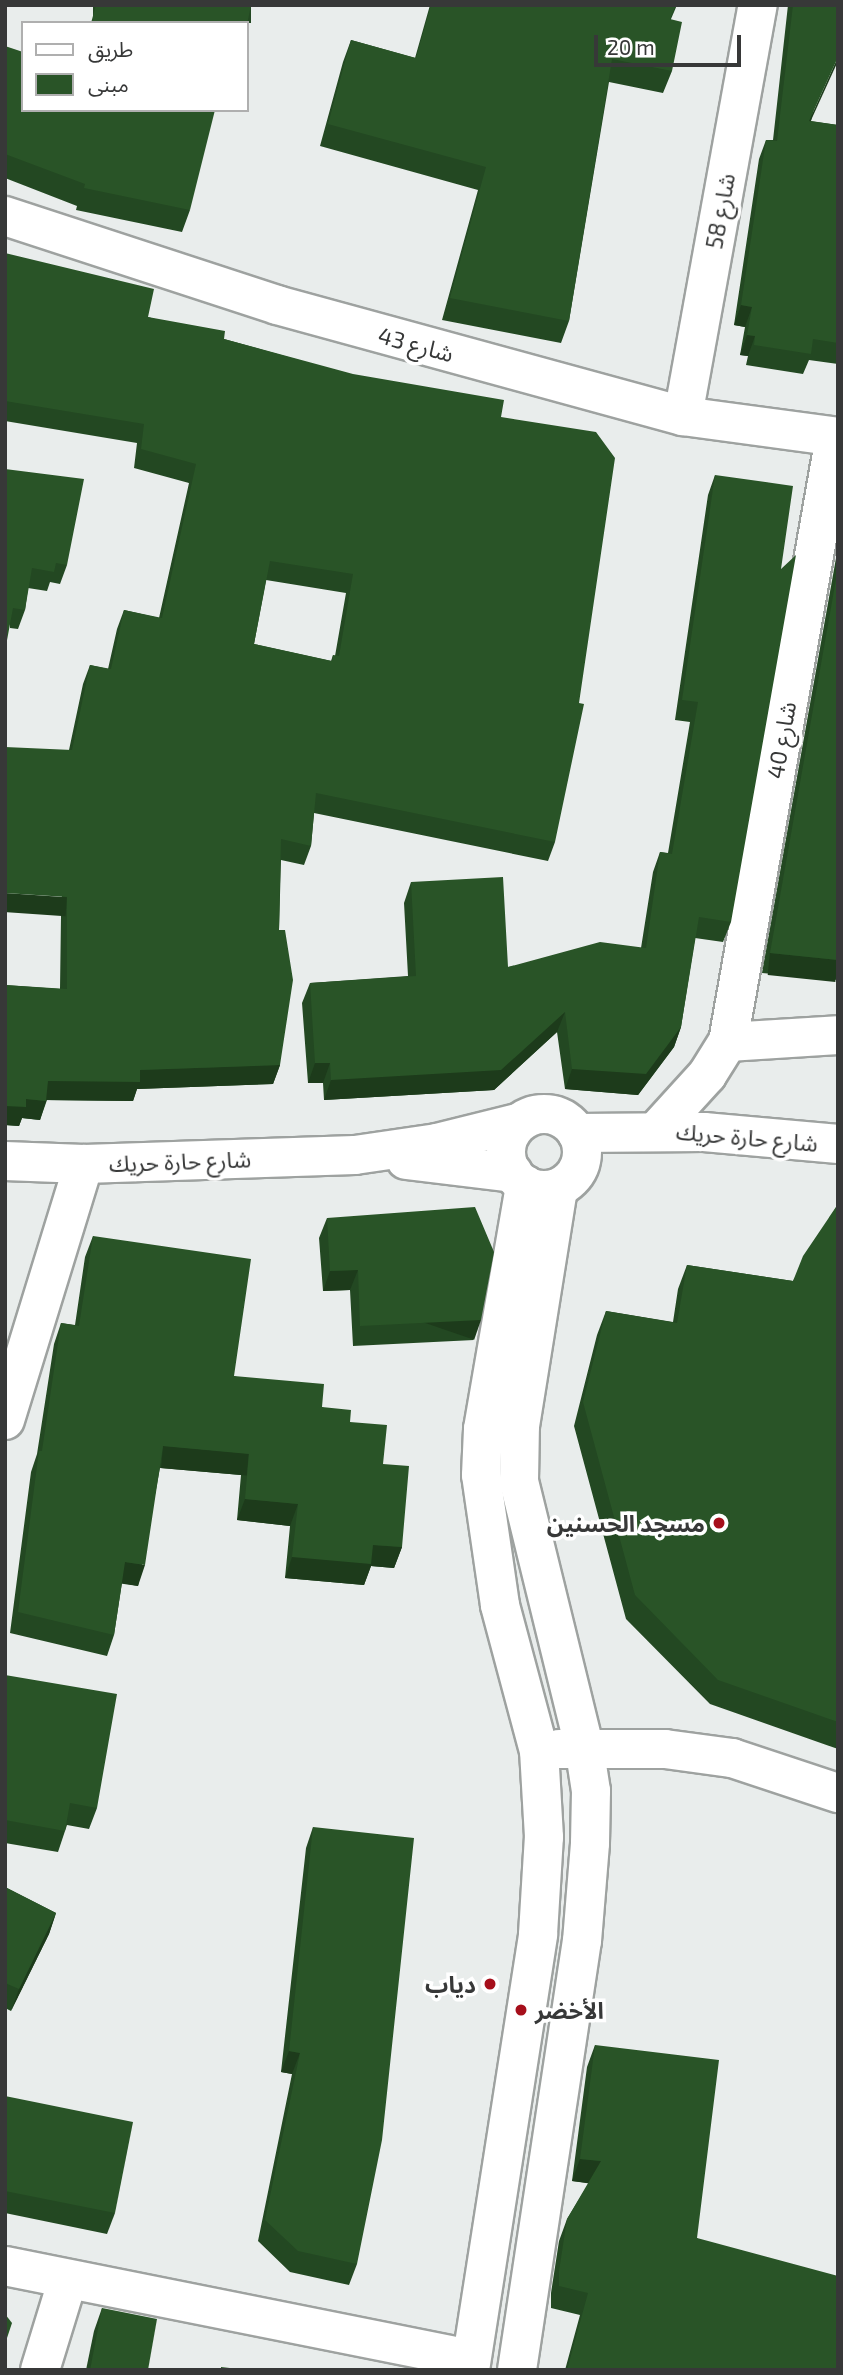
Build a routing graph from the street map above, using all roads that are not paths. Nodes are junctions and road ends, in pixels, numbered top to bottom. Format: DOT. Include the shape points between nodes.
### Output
graph roads {
  1 [pos="758,5"];
  2 [pos="5,216"];
  3 [pos="683,416"];
  4 [pos="836,437"];
  5 [pos="838,1035"];
  6 [pos="728,1042"];
  7 [pos="518,1124"];
  8 [pos="656,1131"];
  9 [pos="577,1133"];
  10 [pos="838,1144"];
  11 [pos="355,1154"];
  12 [pos="5,1161"];
  13 [pos="84,1164"];
  14 [pos="532,1182"];
  15 [pos="5,1420"];
  16 [pos="584,1746"];
  17 [pos="540,1751"];
  18 [pos="838,1793"];
  19 [pos="5,2266"];
  20 [pos="68,2280"];
  21 [pos="470,2365"];
  22 [pos="40,2370"];
  23 [pos="517,2370"];
  1 -- 3 [label="street, شارع 58"];
  2 -- 3 [label="street, شارع 43" via="277,306"];
  3 -- 4 [label="street, شارع 43"];
  4 -- 6 [label="street, شارع 40"];
  5 -- 6 [label="street"];
  6 -- 8 [label="street, شارع حارة حريك" via="706,1075"];
  7 -- 9 [label="street" via="549,1114 565,1118"];
  7 -- 11 [label="street, شارع حارة حريك" via="437,1143"];
  7 -- 14 [label="street" via="506,1148"];
  8 -- 9 [label="street, شارع حارة حريك"];
  8 -- 10 [label="street, شارع حارة حريك"];
  9 -- 14 [label="street" via="583,1146 581,1164 572,1178"];
  11 -- 13 [label="street, شارع حارة حريك"];
  11 -- 14 [label="street, شارع حارة حريك"];
  12 -- 13 [label="street, شارع حارة حريك"];
  13 -- 15 [label="street"];
  14 -- 16 [label="street" via="519,1481"];
  14 -- 17 [label="street" via="483,1429 481,1475 500,1605"];
  16 -- 17 [label="street"];
  16 -- 18 [label="street" via="665,1749 732,1758"];
  16 -- 23 [label="street" via="591,1791 582,1941"];
  17 -- 21 [label="street" via="544,1837 537,1934"];
  19 -- 20 [label="street"];
  20 -- 21 [label="street"];
  20 -- 22 [label="street"];
}
